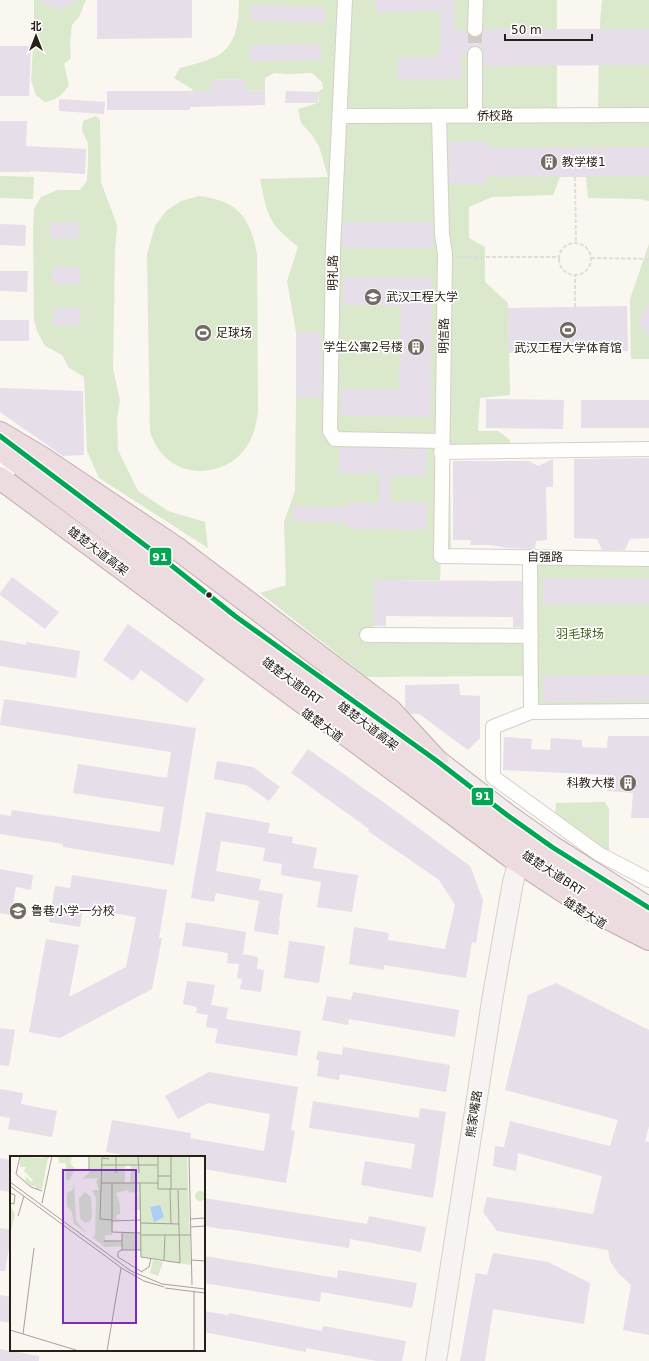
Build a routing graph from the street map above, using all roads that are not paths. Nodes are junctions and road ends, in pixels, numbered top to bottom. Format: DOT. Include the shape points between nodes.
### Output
graph roads {
  1 [pos="345,0"];
  2 [pos="476,0"];
  3 [pos="475,30"];
  4 [pos="475,54"];
  5 [pos="649,115"];
  6 [pos="340,116"];
  7 [pos="475,116"];
  8 [pos="439,117"];
  9 [pos="0,435"];
  10 [pos="442,446"];
  11 [pos="0,449"];
  12 [pos="649,449"];
  13 [pos="0,465"];
  14 [pos="10,479"];
  15 [pos="0,490"];
  16 [pos="441,556"];
  17 [pos="530,557"];
  18 [pos="649,559"];
  19 [pos="367,635"];
  20 [pos="531,636"];
  21 [pos="649,711"];
  22 [pos="531,712"];
  23 [pos="437,761"];
  24 [pos="517,868"];
  25 [pos="649,880"];
  26 [pos="649,908"];
  27 [pos="649,918"];
  28 [pos="649,939"];
  29 [pos="649,950"];
  30 [pos="436,1361"];
  1 -- 6 [label="street, 明礼路"];
  2 -- 3 [label="street"];
  4 -- 7 [label="street"];
  5 -- 7 [label="street, 侨校路"];
  6 -- 8 [label="street, 侨校路"];
  6 -- 10 [label="street, 明礼路" via="333,249 330,431 335,439"];
  7 -- 8 [label="street, 侨校路"];
  8 -- 10 [label="street, 明信路" via="442,234 445,256"];
  9 -- 23 [label="main road" via="234,616"];
  9 -- 23 [label="highway" via="42,458 179,550 390,710"];
  10 -- 12 [label="street"];
  10 -- 16 [label="street, 明信路"];
  11 -- 27 [label="highway, 雄楚大道高架" via="521,841 610,898"];
  13 -- 14 [label="lane"];
  14 -- 28 [label="highway, 雄楚大道高架" via="510,856 592,910"];
  15 -- 24 [label="main road, 雄楚大道"];
  16 -- 17 [label="street, 自强路"];
  17 -- 18 [label="street, 自强路"];
  17 -- 20 [label="street"];
  19 -- 20 [label="street"];
  20 -- 22 [label="street"];
  21 -- 22 [label="street"];
  22 -- 25 [label="street" via="493,727 493,777 599,854"];
  23 -- 26 [label="main road" via="552,847"];
  24 -- 29 [label="main road, 雄楚大道" via="538,884"];
  24 -- 30 [label="street, 熊家嘴路" via="493,995"];
}
